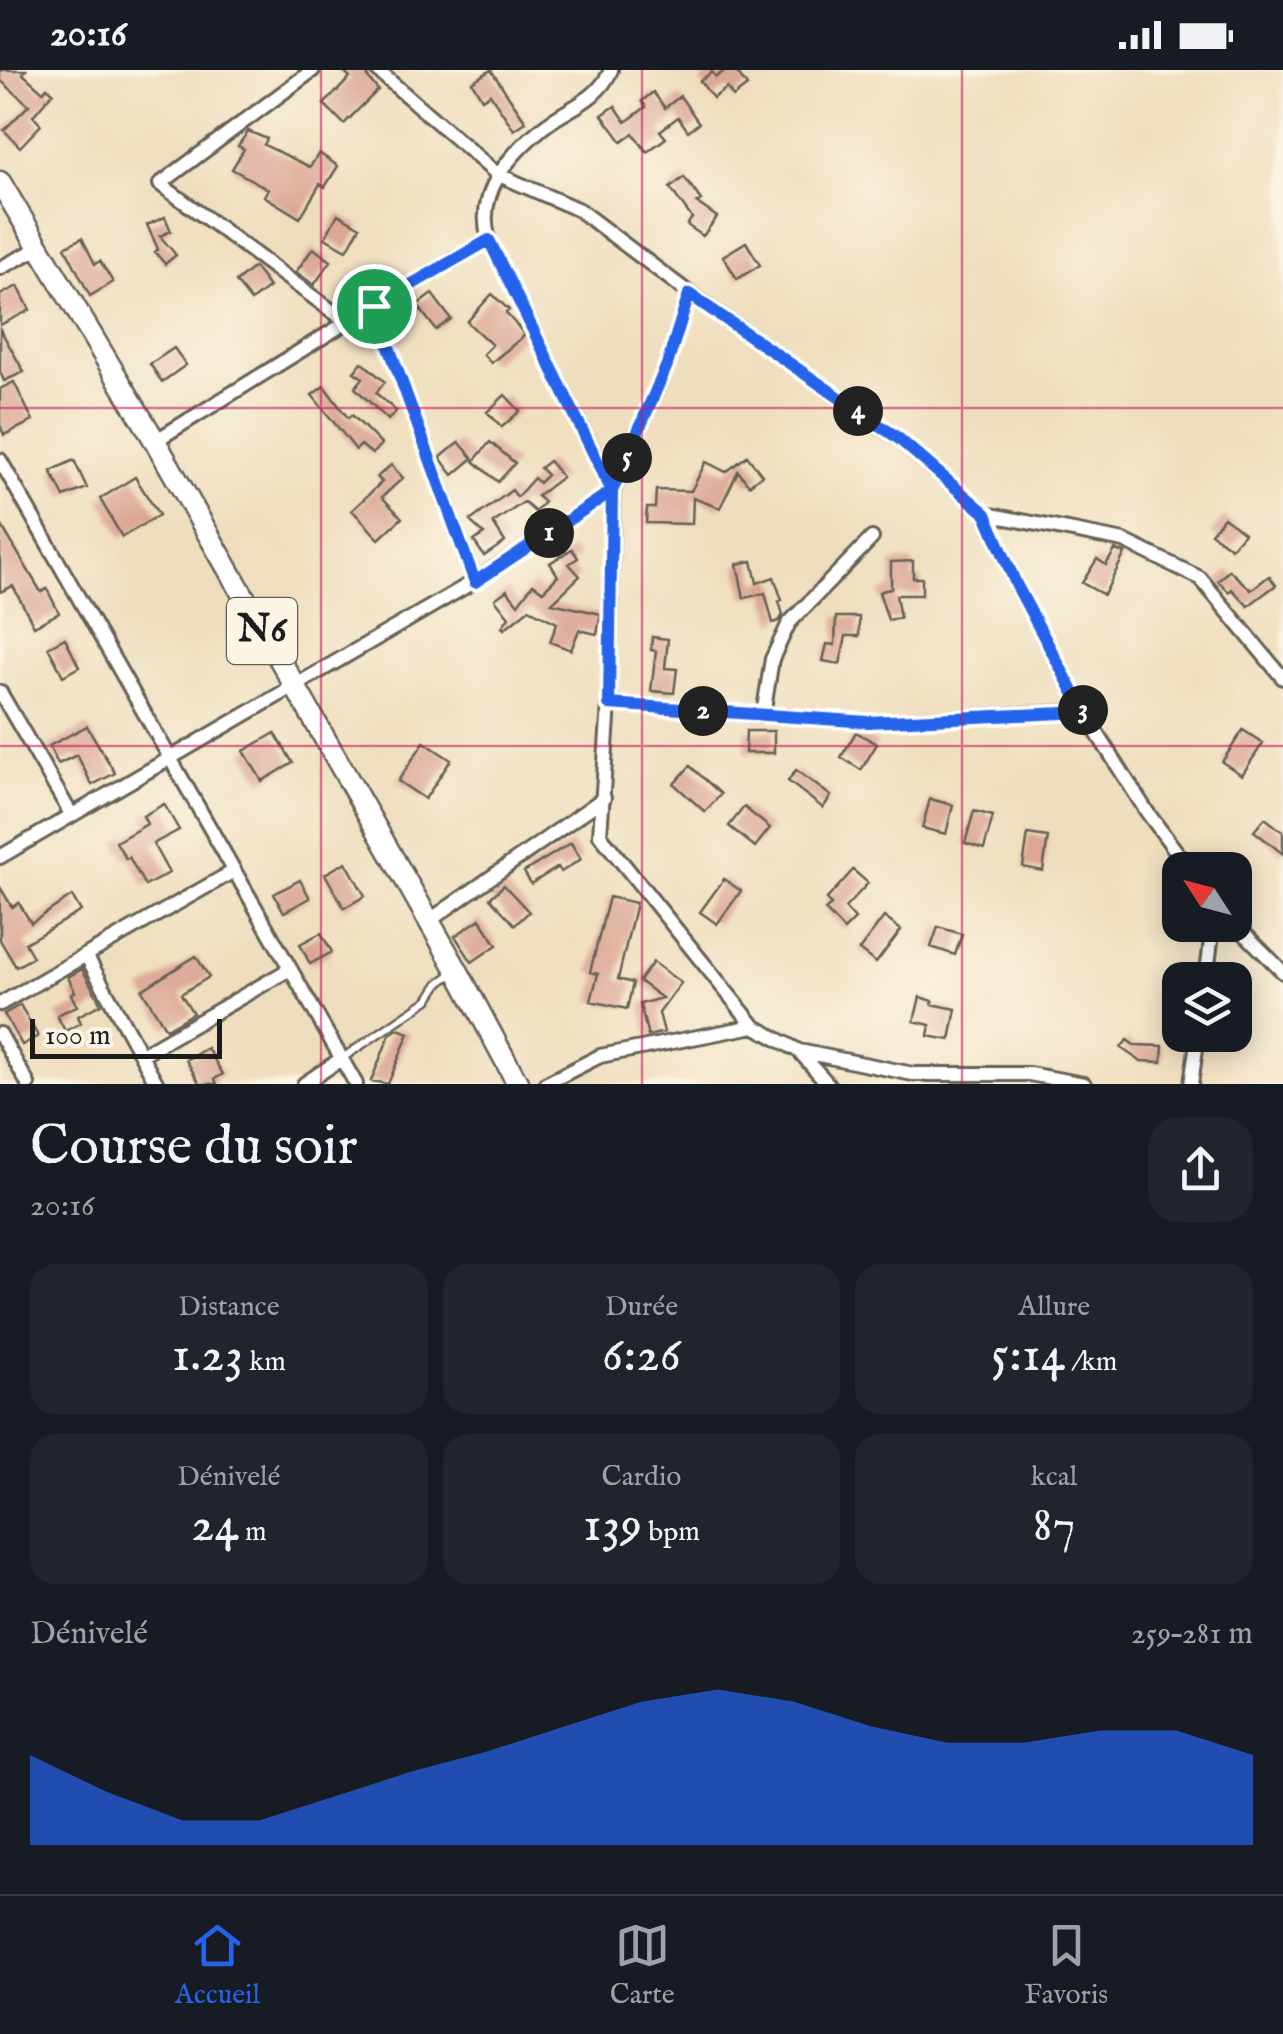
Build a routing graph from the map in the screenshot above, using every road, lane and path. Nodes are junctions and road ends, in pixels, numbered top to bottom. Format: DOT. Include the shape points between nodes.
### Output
graph roads {
  1 [pos="313,70"];
  2 [pos="377,70"];
  3 [pos="612,70"];
  4 [pos="497,174"];
  5 [pos="0,182"];
  6 [pos="489,240"];
  7 [pos="41,247"];
  8 [pos="0,268"];
  9 [pos="689,294"];
  10 [pos="374,306"];
  11 [pos="347,322"];
  12 [pos="155,441"];
  13 [pos="0,460"];
  14 [pos="612,491"];
  15 [pos="986,514"];
  16 [pos="872,538"];
  17 [pos="475,582"];
  18 [pos="1283,678"];
  19 [pos="294,689"];
  20 [pos="0,692"];
  21 [pos="609,704"];
  22 [pos="1084,712"];
  23 [pos="763,714"];
  24 [pos="169,759"];
  25 [pos="604,798"];
  26 [pos="71,814"];
  27 [pos="1177,852"];
  28 [pos="0,857"];
  29 [pos="234,871"];
  30 [pos="430,922"];
  31 [pos="1252,941"];
  32 [pos="87,957"];
  33 [pos="290,969"];
  34 [pos="457,970"];
  35 [pos="1283,972"];
  36 [pos="0,1004"];
  37 [pos="754,1026"];
  38 [pos="0,1034"];
  39 [pos="799,1051"];
  40 [pos="1196,1052"];
  41 [pos="142,1055"];
  42 [pos="341,1058"];
  43 [pos="28,1084"];
  44 [pos="157,1084"];
  45 [pos="304,1084"];
  46 [pos="356,1084"];
  47 [pos="518,1084"];
  48 [pos="545,1084"];
  49 [pos="828,1084"];
  50 [pos="1084,1084"];
  51 [pos="1191,1084"];
  1 -- 11 [label="street" via="160,184"];
  2 -- 4 [label="street"];
  3 -- 4 [label="street" via="603,88 542,128"];
  4 -- 6 [label="street" via="484,206"];
  4 -- 9 [label="street" via="579,210"];
  5 -- 7 [label="highway, N6"];
  6 -- 10 [label="street"];
  6 -- 14 [label="street"];
  7 -- 8 [label="street"];
  7 -- 12 [label="highway, N6"];
  9 -- 14 [label="street" via="667,365"];
  9 -- 15 [label="street" via="898,438"];
  10 -- 11 [label="street"];
  10 -- 17 [label="street"];
  11 -- 12 [label="street"];
  12 -- 19 [label="highway, N6"];
  13 -- 24 [label="street"];
  14 -- 17 [label="street"];
  14 -- 21 [label="street"];
  15 -- 18 [label="street" via="1124,541 1200,578"];
  15 -- 22 [label="street"];
  16 -- 23 [label="street" via="790,623 772,659"];
  17 -- 19 [label="street"];
  19 -- 24 [label="street"];
  19 -- 30 [label="highway, N6"];
  20 -- 26 [label="street"];
  21 -- 23 [label="street"];
  21 -- 25 [label="street"];
  22 -- 23 [label="street" via="868,722"];
  22 -- 27 [label="street"];
  24 -- 26 [label="street"];
  24 -- 29 [label="street"];
  25 -- 30 [label="street"];
  25 -- 37 [label="street" via="605,845"];
  26 -- 28 [label="street"];
  29 -- 32 [label="street"];
  29 -- 33 [label="street"];
  30 -- 34 [label="highway, N6"];
  31 -- 35 [label="street"];
  32 -- 36 [label="street"];
  32 -- 41 [label="street"];
  33 -- 41 [label="street"];
  33 -- 42 [label="street"];
  34 -- 42 [label="lane" via="428,1000"];
  34 -- 47 [label="highway, N6"];
  37 -- 39 [label="street"];
  37 -- 48 [label="street" via="600,1056"];
  38 -- 43 [label="street"];
  39 -- 49 [label="street"];
  39 -- 50 [label="street" via="913,1074 1030,1074"];
  40 -- 51 [label="street"];
  41 -- 44 [label="street"];
  42 -- 45 [label="street"];
  42 -- 46 [label="street"];
}
